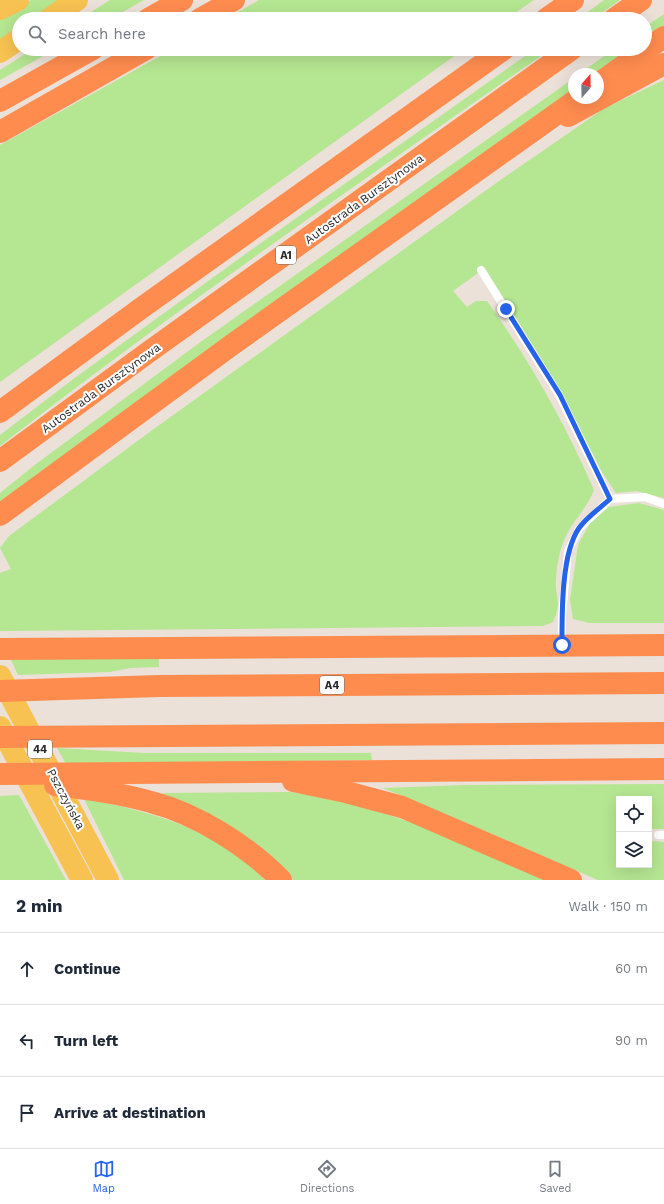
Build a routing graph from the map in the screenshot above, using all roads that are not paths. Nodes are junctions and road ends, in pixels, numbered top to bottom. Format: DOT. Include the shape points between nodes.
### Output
graph roads {
  1 [pos="18,0"];
  2 [pos="77,0"];
  3 [pos="182,0"];
  4 [pos="234,0"];
  5 [pos="573,0"];
  6 [pos="641,0"];
  7 [pos="0,9"];
  8 [pos="59,12"];
  9 [pos="161,12"];
  10 [pos="213,12"];
  11 [pos="556,12"];
  12 [pos="624,12"];
  13 [pos="664,37"];
  14 [pos="12,44"];
  15 [pos="652,46"];
  16 [pos="0,52"];
  17 [pos="80,56"];
  18 [pos="134,56"];
  19 [pos="494,56"];
  20 [pos="562,56"];
  21 [pos="637,56"];
  22 [pos="664,64"];
  23 [pos="604,80"];
  24 [pos="0,101"];
  25 [pos="571,104"];
  26 [pos="0,132"];
  27 [pos="509,148"];
  28 [pos="481,270"];
  29 [pos="0,412"];
  30 [pos="0,461"];
  31 [pos="610,499"];
  32 [pos="664,504"];
  33 [pos="0,515"];
  34 [pos="562,645"];
  35 [pos="664,645"];
  36 [pos="0,649"];
  37 [pos="0,676"];
  38 [pos="664,683"];
  39 [pos="0,691"];
  40 [pos="0,727"];
  41 [pos="664,733"];
  42 [pos="0,737"];
  43 [pos="664,770"];
  44 [pos="249,772"];
  45 [pos="0,774"];
  46 [pos="0,778"];
  47 [pos="82,880"];
  48 [pos="108,880"];
  49 [pos="281,880"];
  50 [pos="571,880"];
  1 -- 7 [label="main road"];
  2 -- 8 [label="main road"];
  3 -- 9 [label="highway"];
  4 -- 10 [label="highway"];
  5 -- 11 [label="highway"];
  6 -- 12 [label="highway"];
  13 -- 15 [label="highway"];
  14 -- 16 [label="main road"];
  17 -- 24 [label="highway"];
  18 -- 26 [label="highway"];
  19 -- 29 [label="highway" via="146,304"];
  20 -- 30 [label="highway, Autostrada Bursztynowa / A1"];
  21 -- 23 [label="highway"];
  22 -- 27 [label="highway"];
  25 -- 27 [label="highway"];
  27 -- 33 [label="highway" via="233,344"];
  28 -- 31 [label="lane" via="560,395"];
  31 -- 32 [label="lane" via="645,497"];
  31 -- 34 [label="lane" via="579,528 568,551"];
  34 -- 35 [label="highway"];
  34 -- 36 [label="highway"];
  37 -- 48 [label="main road, Pszczyńska / 44"];
  38 -- 39 [label="highway, A4" via="167,686"];
  40 -- 47 [label="main road, Pszczyńska / 44"];
  41 -- 42 [label="highway"];
  43 -- 44 [label="highway"];
  44 -- 45 [label="highway"];
  44 -- 50 [label="highway" via="346,792 402,807"];
  46 -- 49 [label="highway" via="103,791 152,802 188,816 220,833 268,866"];
}
